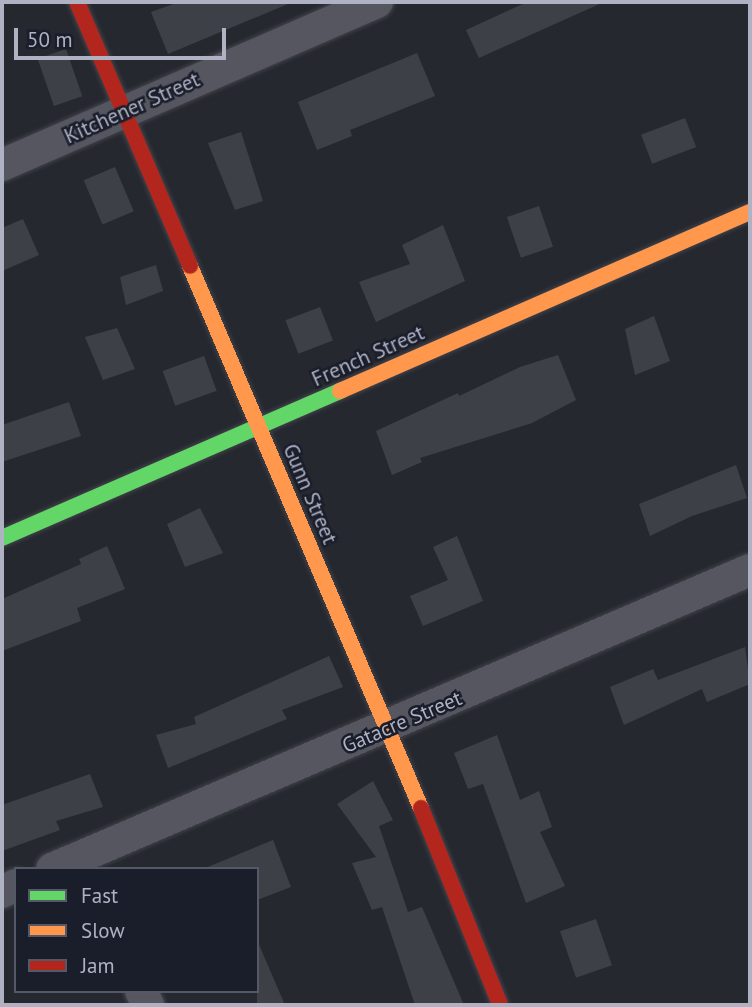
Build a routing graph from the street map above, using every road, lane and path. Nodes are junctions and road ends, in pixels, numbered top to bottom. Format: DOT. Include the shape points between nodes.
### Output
graph roads {
  1 [pos="77,2"];
  2 [pos="377,2"];
  3 [pos="125,111"];
  4 [pos="2,165"];
  5 [pos="750,212"];
  6 [pos="258,426"];
  7 [pos="2,538"];
  8 [pos="750,570"];
  9 [pos="389,728"];
  10 [pos="84,862"];
  11 [pos="61,867"];
  12 [pos="500,1005"];
  1 -- 3 [label="street, Gunn Street"];
  2 -- 3 [label="street, Kitchener Street"];
  3 -- 4 [label="street, Kitchener Street"];
  3 -- 6 [label="street, Gunn Street"];
  5 -- 6 [label="street, French Street"];
  6 -- 7 [label="street, French Street"];
  6 -- 9 [label="street, Gunn Street"];
  8 -- 9 [label="street, Gatacre Street"];
  9 -- 10 [label="street, Gatacre Street"];
  9 -- 12 [label="street, Gunn Street"];
  10 -- 11 [label="street, Gatacre Street"];
}
